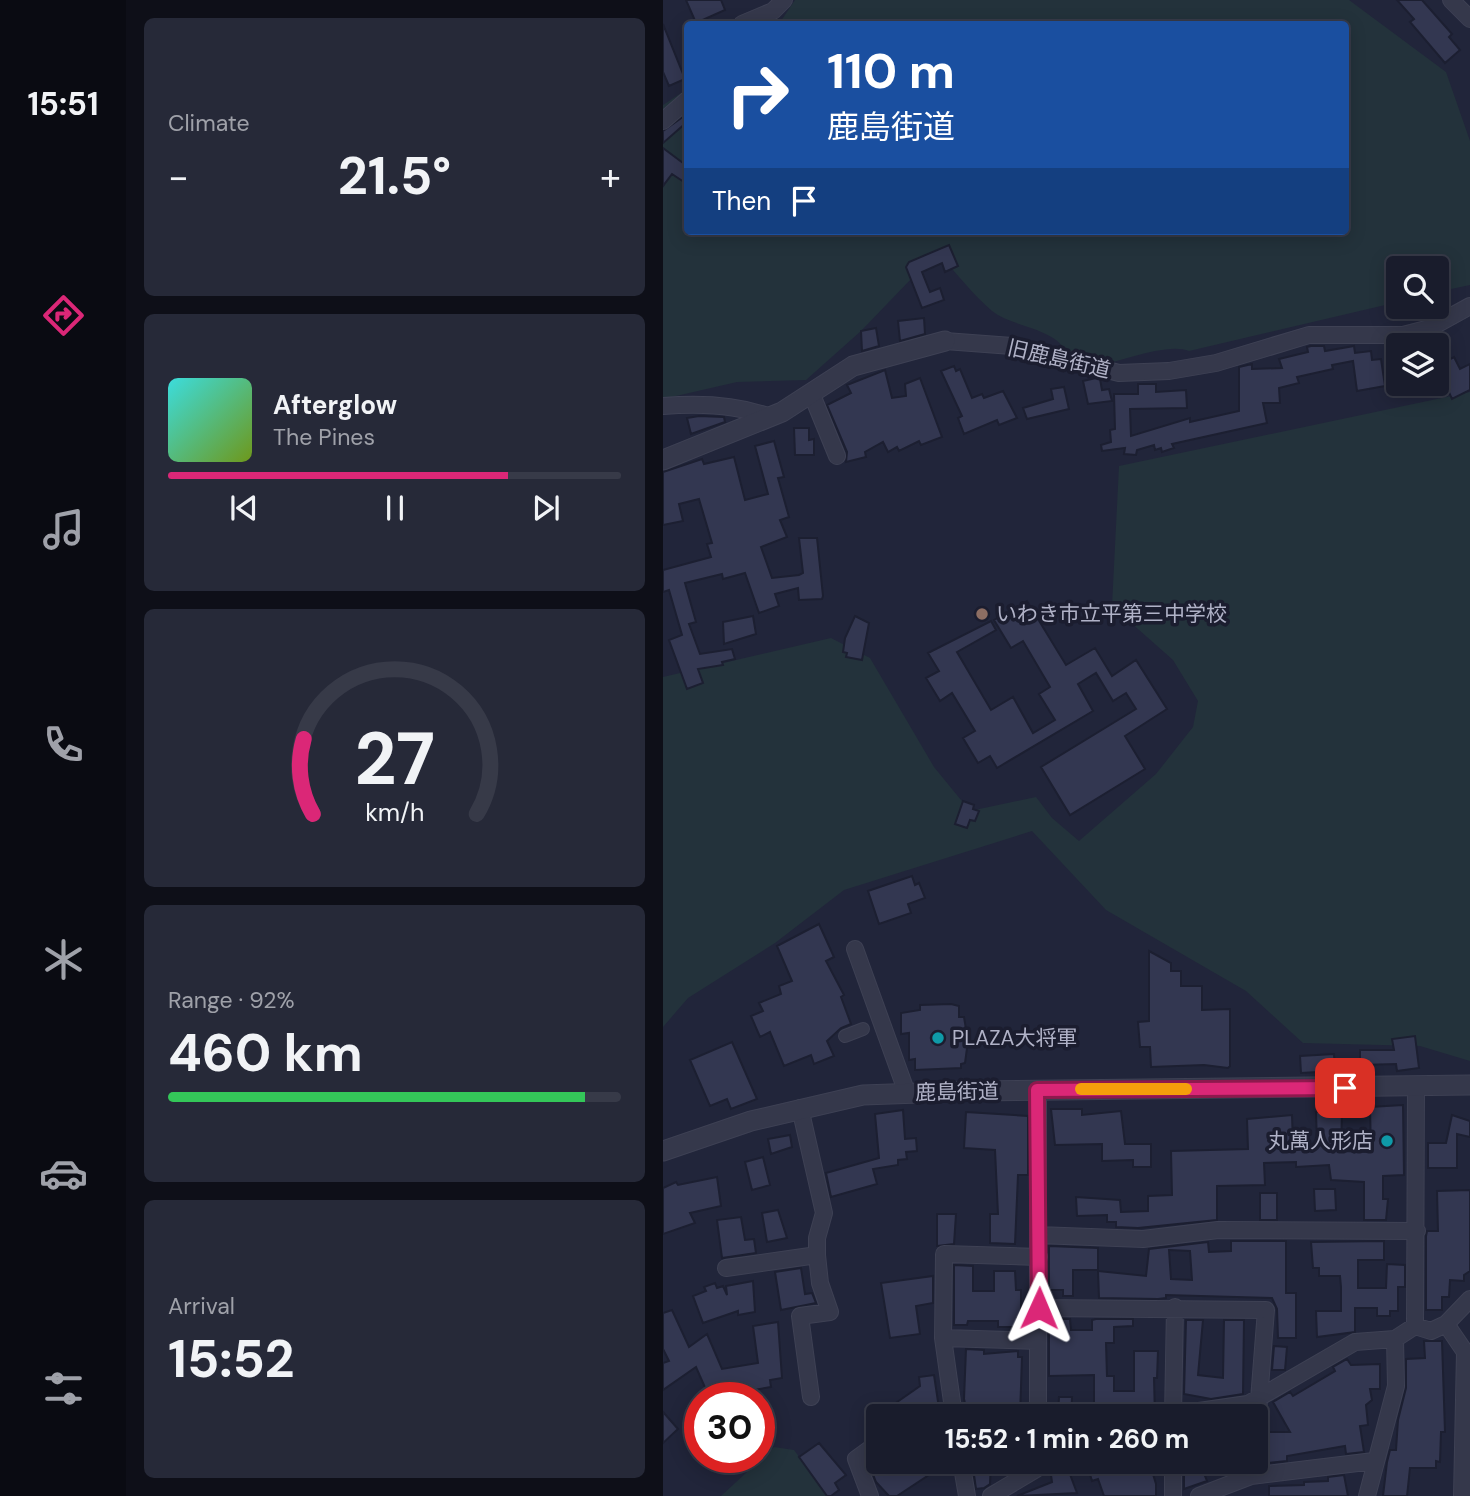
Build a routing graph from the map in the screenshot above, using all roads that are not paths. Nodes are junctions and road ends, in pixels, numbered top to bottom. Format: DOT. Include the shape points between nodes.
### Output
graph roads {
  1 [pos="784,0"];
  2 [pos="1451,0"];
  3 [pos="1470,19"];
  4 [pos="749,21"];
  5 [pos="684,103"];
  6 [pos="663,121"];
  7 [pos="1470,306"];
  8 [pos="945,341"];
  9 [pos="812,394"];
  10 [pos="663,406"];
  11 [pos="770,417"];
  12 [pos="837,456"];
  13 [pos="663,460"];
  14 [pos="855,949"];
  15 [pos="863,1029"];
  16 [pos="840,1037"];
  17 [pos="1470,1085"];
  18 [pos="1416,1086"];
  19 [pos="1037,1090"];
  20 [pos="907,1093"];
  21 [pos="800,1108"];
  22 [pos="663,1152"];
  23 [pos="1417,1231"];
  24 [pos="1038,1235"];
  25 [pos="817,1255"];
  26 [pos="1039,1257"];
  27 [pos="726,1268"];
  28 [pos="1470,1299"];
  29 [pos="1175,1307"];
  30 [pos="1039,1308"];
  31 [pos="1446,1324"];
  32 [pos="1415,1326"];
  33 [pos="942,1338"];
  34 [pos="1395,1339"];
  35 [pos="1038,1341"];
  36 [pos="1467,1352"];
  37 [pos="1262,1396"];
  38 [pos="811,1397"];
  39 [pos="952,1404"];
  40 [pos="1038,1404"];
  41 [pos="1173,1404"];
  42 [pos="1248,1404"];
  43 [pos="1261,1404"];
  44 [pos="866,1452"];
  45 [pos="1375,1461"];
  46 [pos="1268,1467"];
  47 [pos="1466,1473"];
  48 [pos="963,1474"];
  49 [pos="1024,1474"];
  50 [pos="1173,1474"];
  51 [pos="1241,1474"];
  52 [pos="870,1496"];
  53 [pos="967,1496"];
  54 [pos="991,1496"];
  55 [pos="1173,1496"];
  56 [pos="1199,1496"];
  57 [pos="1367,1496"];
  58 [pos="1462,1496"];
  1 -- 4 [label="street" via="773,11"];
  2 -- 3 [label="street"];
  5 -- 6 [label="street"];
  7 -- 8 [label="street, 旧鹿島街道" via="1430,328 1403,335 1309,335 1216,363 1169,371 1119,373 1012,346"];
  8 -- 9 [label="street, 旧鹿島街道" via="853,366"];
  9 -- 11 [label="street, 旧鹿島街道"];
  9 -- 12 [label="street"];
  10 -- 11 [label="street" via="750,409"];
  11 -- 13 [label="street, 旧鹿島街道"];
  14 -- 20 [label="street"];
  15 -- 16 [label="street"];
  17 -- 18 [label="street, 鹿島街道"];
  18 -- 19 [label="street, 鹿島街道"];
  18 -- 23 [label="street"];
  19 -- 20 [label="street, 鹿島街道"];
  19 -- 24 [label="street"];
  20 -- 21 [label="street, 鹿島街道" via="863,1095"];
  21 -- 22 [label="street, 鹿島街道"];
  21 -- 25 [label="street" via="825,1213"];
  23 -- 24 [label="street" via="1218,1230 1143,1239"];
  23 -- 32 [label="street"];
  24 -- 26 [label="street"];
  25 -- 27 [label="street"];
  25 -- 38 [label="street" via="830,1312 800,1316"];
  26 -- 30 [label="street"];
  26 -- 33 [label="street" via="944,1254"];
  28 -- 31 [label="street"];
  29 -- 30 [label="street"];
  29 -- 37 [label="street" via="1266,1310"];
  29 -- 41 [label="street"];
  30 -- 35 [label="street"];
  31 -- 32 [label="street" via="1431,1331"];
  31 -- 36 [label="street"];
  32 -- 34 [label="street"];
  33 -- 35 [label="street"];
  33 -- 39 [label="street"];
  34 -- 37 [label="street" via="1355,1342"];
  34 -- 45 [label="street" via="1396,1386"];
  35 -- 40 [label="street"];
  36 -- 47 [label="street"];
  37 -- 42 [label="street"];
  37 -- 43 [label="street"];
  44 -- 52 [label="street" via="856,1459"];
  45 -- 46 [label="street"];
  45 -- 57 [label="street"];
  47 -- 58 [label="street"];
  48 -- 53 [label="street"];
  49 -- 54 [label="street"];
  50 -- 55 [label="street"];
  51 -- 56 [label="street"];
}
